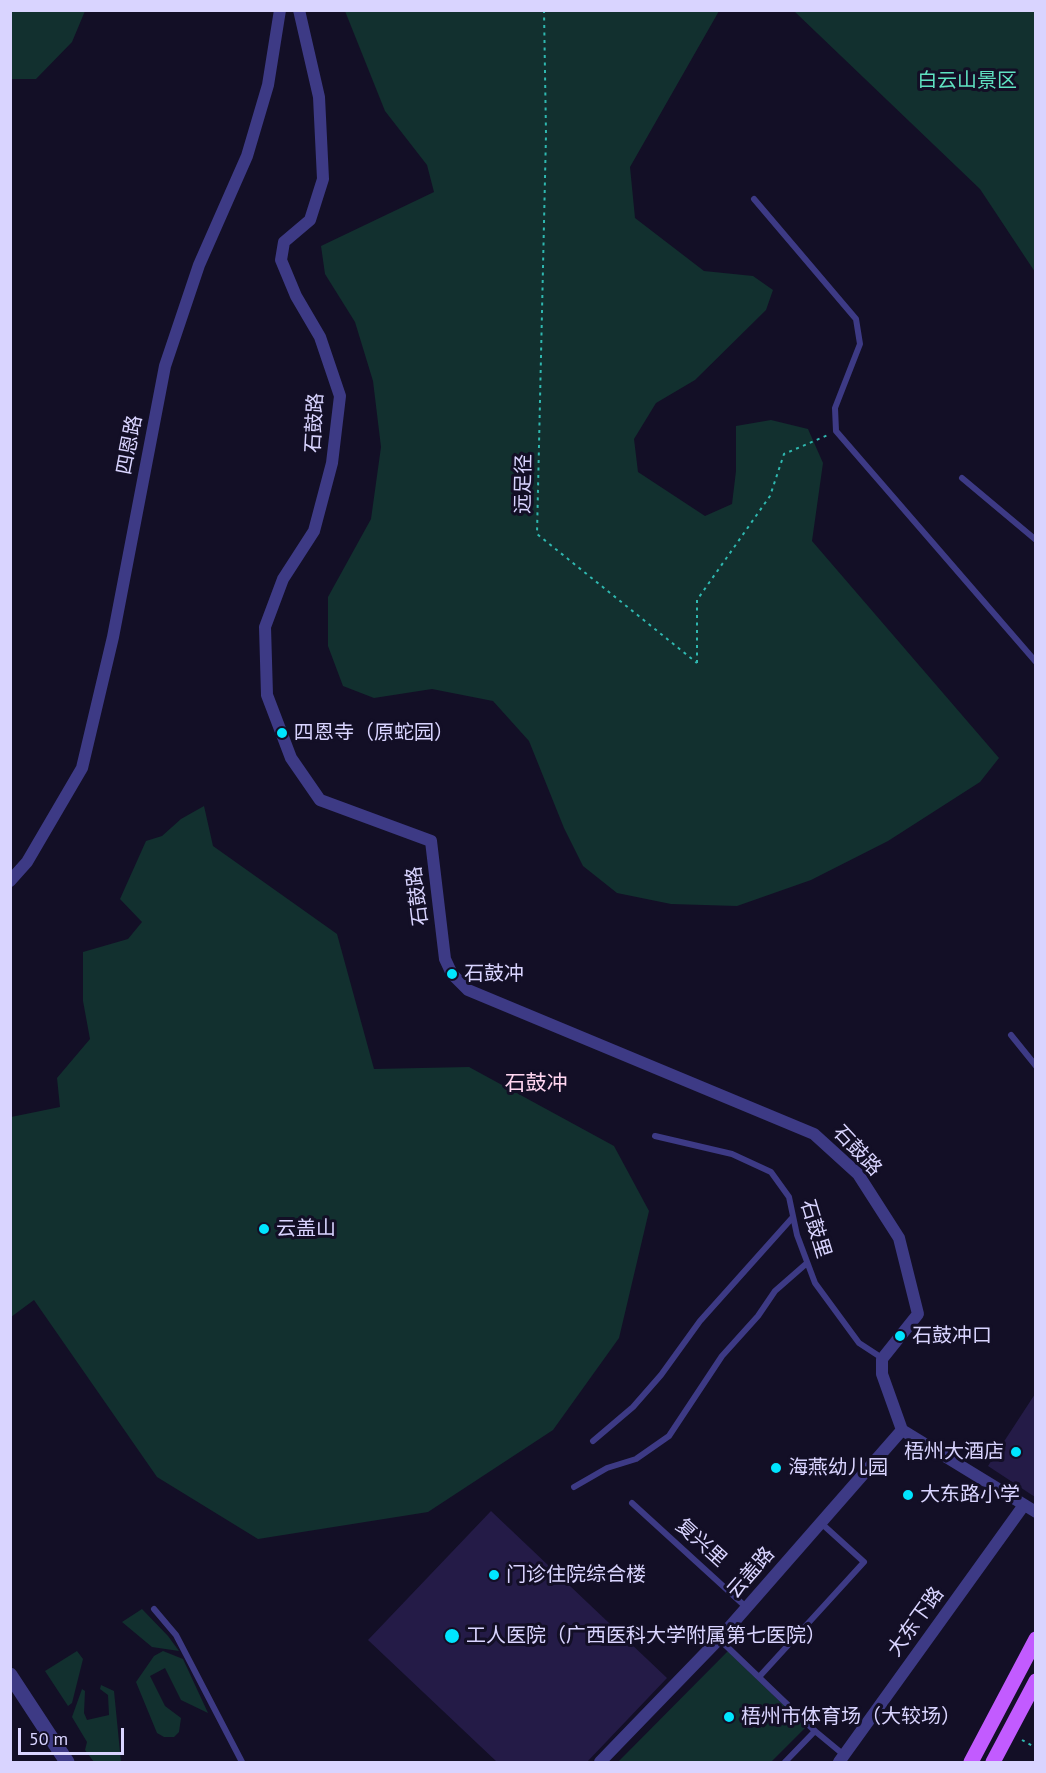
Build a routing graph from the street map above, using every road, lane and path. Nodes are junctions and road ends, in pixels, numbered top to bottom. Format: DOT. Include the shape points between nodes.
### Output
graph roads {
  1 [pos="280,10"];
  2 [pos="298,10"];
  3 [pos="544,10"];
  4 [pos="754,199"];
  5 [pos="836,431"];
  6 [pos="962,478"];
  7 [pos="1035,540"];
  8 [pos="1035,662"];
  9 [pos="10,881"];
  10 [pos="1011,1035"];
  11 [pos="1035,1066"];
  12 [pos="655,1136"];
  13 [pos="794,1217"];
  14 [pos="807,1263"];
  15 [pos="882,1359"];
  16 [pos="902,1430"];
  17 [pos="593,1441"];
  18 [pos="574,1487"];
  19 [pos="632,1503"];
  20 [pos="1024,1505"];
  21 [pos="1035,1512"];
  22 [pos="821,1523"];
  23 [pos="154,1608"];
  24 [pos="747,1608"];
  25 [pos="719,1639"];
  26 [pos="1035,1639"];
  27 [pos="10,1675"];
  28 [pos="759,1677"];
  29 [pos="1035,1681"];
  30 [pos="815,1731"];
  31 [pos="842,1759"];
  32 [pos="67,1762"];
  33 [pos="242,1762"];
  34 [pos="600,1762"];
  35 [pos="785,1762"];
  36 [pos="971,1762"];
  37 [pos="993,1762"];
  1 -- 9 [label="street, 四恩路" via="268,85 247,156 199,265 165,366 82,768 27,862"];
  2 -- 15 [label="street, 石鼓路" via="319,97 323,179 310,220 284,242 281,260 320,337 340,396 332,463 314,531 284,579 265,627 267,695 291,758 320,800 431,841 445,959 452,974 468,990 814,1134 858,1174 899,1238 918,1314"];
  3 -- 5 [label="path, 远足径" via="546,134 537,534 697,663 697,600 770,496 784,454"];
  4 -- 5 [label="lane" via="856,319 860,344 835,408"];
  5 -- 8 [label="lane"];
  6 -- 7 [label="lane"];
  10 -- 11 [label="lane"];
  12 -- 13 [label="lane, 石鼓里" via="732,1154 771,1173 789,1197"];
  13 -- 14 [label="lane, 石鼓里"];
  13 -- 17 [label="lane" via="700,1322 662,1375 633,1407"];
  14 -- 15 [label="lane, 石鼓里" via="815,1283 859,1343"];
  14 -- 18 [label="lane" via="775,1291 723,1356 669,1436 636,1459 607,1468"];
  15 -- 16 [label="street" via="882,1374"];
  16 -- 20 [label="street"];
  16 -- 22 [label="street, 云盖路"];
  19 -- 24 [label="lane, 复兴里"];
  20 -- 21 [label="street"];
  20 -- 31 [label="street, 大东下路"];
  22 -- 24 [label="street, 云盖路"];
  22 -- 28 [label="lane" via="864,1562"];
  23 -- 33 [label="lane" via="176,1635"];
  24 -- 25 [label="street, 云盖路"];
  25 -- 28 [label="lane"];
  25 -- 34 [label="street, 云盖路"];
  26 -- 36 [label="main road"];
  27 -- 32 [label="street"];
  28 -- 30 [label="lane"];
  29 -- 37 [label="main road"];
  30 -- 31 [label="lane"];
  30 -- 35 [label="lane"];
}
